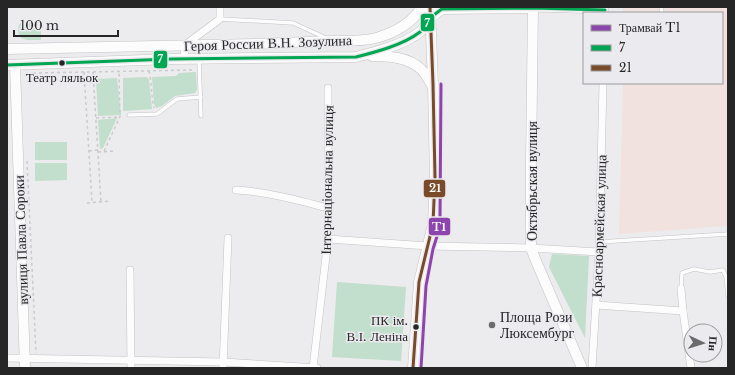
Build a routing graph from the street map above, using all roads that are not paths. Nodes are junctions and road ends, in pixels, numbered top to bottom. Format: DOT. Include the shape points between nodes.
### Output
graph roads {
  1 [pos="220,7"];
  2 [pos="422,7"];
  3 [pos="430,7"];
  4 [pos="534,8"];
  5 [pos="605,10"];
  6 [pos="220,19"];
  7 [pos="430,19"];
  8 [pos="332,41"];
  9 [pos="185,45"];
  10 [pos="7,49"];
  11 [pos="356,57"];
  12 [pos="199,59"];
  13 [pos="184,60"];
  14 [pos="11,65"];
  15 [pos="603,84"];
  16 [pos="433,87"];
  17 [pos="328,88"];
  18 [pos="201,97"];
  19 [pos="129,115"];
  20 [pos="201,116"];
  21 [pos="236,190"];
  22 [pos="328,208"];
  23 [pos="728,234"];
  24 [pos="228,238"];
  25 [pos="328,239"];
  26 [pos="599,242"];
  27 [pos="428,246"];
  28 [pos="531,248"];
  29 [pos="599,252"];
  30 [pos="130,270"];
  31 [pos="727,276"];
  32 [pos="681,289"];
  33 [pos="728,296"];
  34 [pos="596,305"];
  35 [pos="683,310"];
  36 [pos="7,358"];
  37 [pos="25,363"];
  38 [pos="131,364"];
  39 [pos="223,365"];
  40 [pos="314,368"];
  41 [pos="413,368"];
  42 [pos="582,368"];
  43 [pos="592,368"];
  44 [pos="691,368"];
  1 -- 6 [label="street"];
  2 -- 8 [label="street, Героя России В.Н. Зозулина" via="411,20 387,34 374,38"];
  3 -- 7 [label="street"];
  4 -- 5 [label="street"];
  4 -- 7 [label="street, Героя России В.Н. Зозулина" via="442,9"];
  4 -- 28 [label="street, Октябрьская вулиця"];
  6 -- 8 [label="lane" via="293,23"];
  6 -- 9 [label="street"];
  7 -- 11 [label="street, Героя России В.Н. Зозулина" via="425,27 408,39 382,51"];
  7 -- 16 [label="street"];
  8 -- 9 [label="street, Героя России В.Н. Зозулина"];
  9 -- 10 [label="street, Героя России В.Н. Зозулина"];
  9 -- 13 [label="street"];
  11 -- 12 [label="street, Героя России В.Н. Зозулина"];
  11 -- 16 [label="street" via="388,57 412,63 421,69"];
  12 -- 13 [label="street, Героя России В.Н. Зозулина"];
  12 -- 18 [label="lane"];
  13 -- 14 [label="street, Героя России В.Н. Зозулина"];
  14 -- 37 [label="street, вулиця Павла Сороки"];
  15 -- 26 [label="street, Красноармейская улица"];
  16 -- 27 [label="street" via="435,177 433,224"];
  17 -- 22 [label="street, Інтернаціональна вулиця"];
  18 -- 19 [label="lane" via="176,99 157,114"];
  18 -- 20 [label="lane"];
  21 -- 22 [label="street" via="283,196"];
  22 -- 25 [label="street, Інтернаціональна вулиця"];
  23 -- 26 [label="lane"];
  24 -- 39 [label="street"];
  25 -- 27 [label="street"];
  25 -- 40 [label="street, Інтернаціональна вулиця"];
  26 -- 29 [label="street, Красноармейская улица"];
  27 -- 28 [label="street"];
  27 -- 41 [label="street" via="419,282"];
  28 -- 29 [label="street"];
  28 -- 42 [label="street, Октябрьская вулиця"];
  29 -- 34 [label="street, Красноармейская улица"];
  30 -- 38 [label="street"];
  31 -- 32 [label="lane" via="723,270 710,272 694,269 682,273"];
  31 -- 33 [label="lane"];
  32 -- 35 [label="street"];
  34 -- 35 [label="street"];
  34 -- 43 [label="street, Красноармейская улица"];
  35 -- 44 [label="street"];
  36 -- 37 [label="street"];
  37 -- 38 [label="street" via="36,358"];
  38 -- 39 [label="street"];
  39 -- 40 [label="street"];
}
